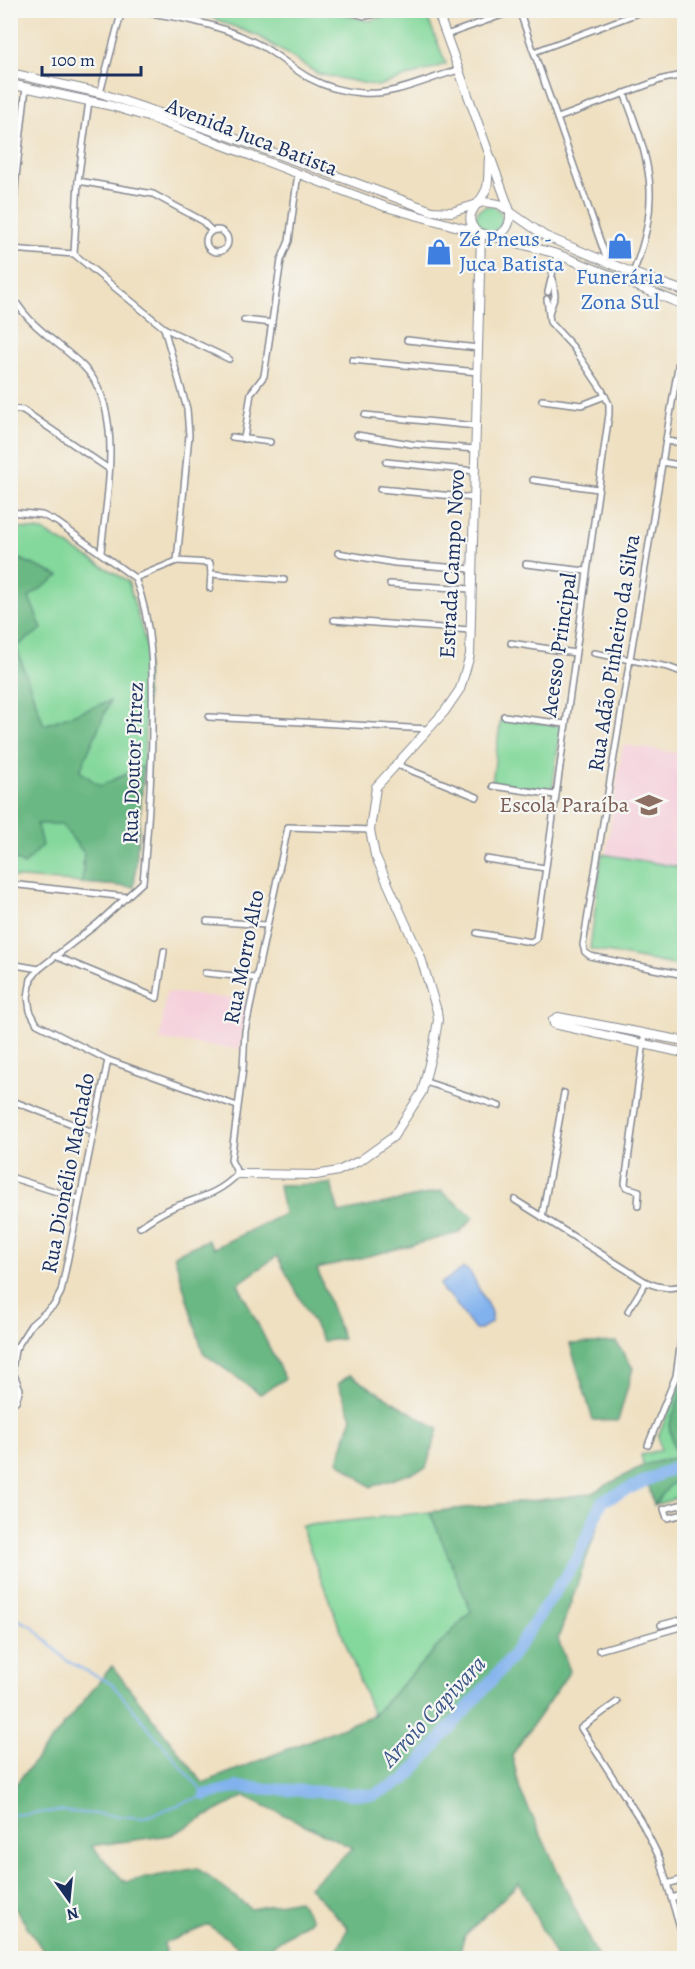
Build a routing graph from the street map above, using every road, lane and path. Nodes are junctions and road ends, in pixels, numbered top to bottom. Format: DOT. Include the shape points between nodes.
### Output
graph roads {
  1 [pos="123,10"];
  2 [pos="342,10"];
  3 [pos="397,10"];
  4 [pos="437,10"];
  5 [pos="518,10"];
  6 [pos="646,10"];
  7 [pos="446,35"];
  8 [pos="534,51"];
  9 [pos="459,69"];
  10 [pos="10,73"];
  11 [pos="684,75"];
  12 [pos="10,84"];
  13 [pos="26,87"];
  14 [pos="100,93"];
  15 [pos="624,93"];
  16 [pos="89,101"];
  17 [pos="558,118"];
  18 [pos="489,156"];
  19 [pos="298,177"];
  20 [pos="78,181"];
  21 [pos="474,206"];
  22 [pos="510,211"];
  23 [pos="212,231"];
  24 [pos="479,234"];
  25 [pos="493,237"];
  26 [pos="11,251"];
  27 [pos="74,254"];
  28 [pos="557,254"];
  29 [pos="609,263"];
  30 [pos="633,273"];
  31 [pos="553,278"];
  32 [pos="10,290"];
  33 [pos="684,291"];
  34 [pos="684,305"];
  35 [pos="548,315"];
  36 [pos="244,320"];
  37 [pos="272,323"];
  38 [pos="164,328"];
  39 [pos="684,330"];
  40 [pos="407,340"];
  41 [pos="478,348"];
  42 [pos="230,359"];
  43 [pos="352,360"];
  44 [pos="477,372"];
  45 [pos="605,396"];
  46 [pos="542,400"];
  47 [pos="10,409"];
  48 [pos="365,415"];
  49 [pos="476,426"];
  50 [pos="357,435"];
  51 [pos="232,437"];
  52 [pos="244,439"];
  53 [pos="666,441"];
  54 [pos="270,442"];
  55 [pos="684,443"];
  56 [pos="475,449"];
  57 [pos="386,462"];
  58 [pos="662,462"];
  59 [pos="684,466"];
  60 [pos="109,469"];
  61 [pos="475,471"];
  62 [pos="533,480"];
  63 [pos="380,489"];
  64 [pos="598,489"];
  65 [pos="474,498"];
  66 [pos="10,512"];
  67 [pos="101,552"];
  68 [pos="338,553"];
  69 [pos="177,561"];
  70 [pos="526,564"];
  71 [pos="472,569"];
  72 [pos="586,571"];
  73 [pos="211,574"];
  74 [pos="135,578"];
  75 [pos="284,580"];
  76 [pos="390,584"];
  77 [pos="210,588"];
  78 [pos="471,590"];
  79 [pos="334,620"];
  80 [pos="470,630"];
  81 [pos="511,643"];
  82 [pos="575,652"];
  83 [pos="594,653"];
  84 [pos="629,659"];
  85 [pos="684,673"];
  86 [pos="504,716"];
  87 [pos="209,717"];
  88 [pos="565,724"];
  89 [pos="428,729"];
  90 [pos="395,764"];
  91 [pos="494,786"];
  92 [pos="555,795"];
  93 [pos="477,797"];
  94 [pos="370,830"];
  95 [pos="486,859"];
  96 [pos="545,868"];
  97 [pos="10,884"];
  98 [pos="127,897"];
  99 [pos="207,921"];
  100 [pos="266,925"];
  101 [pos="477,933"];
  102 [pos="164,951"];
  103 [pos="55,956"];
  104 [pos="10,964"];
  105 [pos="39,969"];
  106 [pos="205,973"];
  107 [pos="684,975"];
  108 [pos="255,978"];
  109 [pos="599,1029"];
  110 [pos="645,1034"];
  111 [pos="684,1041"];
  112 [pos="644,1044"];
  113 [pos="684,1053"];
  114 [pos="108,1060"];
  115 [pos="426,1082"];
  116 [pos="564,1093"];
  117 [pos="10,1100"];
  118 [pos="237,1106"];
  119 [pos="499,1106"];
  120 [pos="93,1132"];
  121 [pos="238,1174"];
  122 [pos="10,1177"];
  123 [pos="79,1199"];
  124 [pos="515,1200"];
  125 [pos="638,1206"];
  126 [pos="543,1216"];
  127 [pos="140,1227"];
  128 [pos="646,1282"];
  129 [pos="684,1285"];
  130 [pos="628,1311"];
  131 [pos="684,1318"];
  132 [pos="10,1404"];
  133 [pos="648,1445"];
  134 [pos="684,1504"];
  135 [pos="684,1514"];
  136 [pos="684,1619"];
  137 [pos="661,1626"];
  138 [pos="684,1626"];
  139 [pos="599,1650"];
  140 [pos="617,1702"];
  141 [pos="684,1879"];
  142 [pos="667,1884"];
  143 [pos="684,1894"];
  144 [pos="671,1898"];
  145 [pos="684,1942"];
  1 -- 9 [label="street" via="184,18 233,32 259,44 309,78 336,89 364,94 407,88"];
  1 -- 14 [label="street"];
  2 -- 3 [label="street" via="365,16"];
  4 -- 7 [label="street"];
  5 -- 7 [label="street"];
  5 -- 8 [label="street"];
  6 -- 8 [label="street"];
  7 -- 9 [label="street"];
  8 -- 17 [label="street"];
  9 -- 18 [label="street"];
  10 -- 14 [label="main road, Avenida Juca Batista"];
  11 -- 15 [label="street"];
  12 -- 13 [label="main road, Avenida Juca Batista"];
  13 -- 16 [label="main road, Avenida Juca Batista"];
  13 -- 26 [label="street"];
  14 -- 21 [label="main road, Avenida Juca Batista" via="432,211 452,212"];
  15 -- 17 [label="street"];
  15 -- 30 [label="street" via="648,164 651,200 645,240"];
  16 -- 19 [label="main road, Avenida Juca Batista" via="154,119"];
  16 -- 20 [label="street"];
  17 -- 29 [label="street"];
  18 -- 21 [label="street" via="487,187"];
  18 -- 22 [label="street"];
  19 -- 24 [label="main road, Avenida Juca Batista"];
  19 -- 37 [label="street"];
  20 -- 23 [label="street" via="153,194 201,220"];
  20 -- 27 [label="street"];
  21 -- 22 [label="main road" via="492,202"];
  21 -- 24 [label="street" via="470,218"];
  22 -- 25 [label="street" via="508,228"];
  22 -- 29 [label="main road" via="545,236"];
  23 -- 23 [label="street" via="207,243 213,251 223,250 228,238 222,231"];
  24 -- 25 [label="main road"];
  24 -- 41 [label="street, Estrada Campo Novo"];
  25 -- 28 [label="main road"];
  26 -- 27 [label="street"];
  27 -- 38 [label="street"];
  28 -- 31 [label="street"];
  28 -- 34 [label="main road"];
  29 -- 30 [label="main road"];
  30 -- 33 [label="main road"];
  31 -- 35 [label="street" via="547,296"];
  31 -- 35 [label="street" via="555,296"];
  32 -- 60 [label="street" via="37,326 85,367 98,385 110,431"];
  35 -- 45 [label="street, Acesso Principal"];
  36 -- 37 [label="street"];
  37 -- 52 [label="street" via="264,375 251,393"];
  38 -- 42 [label="street"];
  38 -- 69 [label="street" via="187,409 189,435"];
  39 -- 53 [label="street, Rua Adão Pinheiro da Silva"];
  40 -- 41 [label="street"];
  41 -- 44 [label="street, Estrada Campo Novo"];
  43 -- 44 [label="street"];
  44 -- 49 [label="street, Estrada Campo Novo"];
  45 -- 46 [label="street" via="582,405"];
  45 -- 64 [label="street, Acesso Principal" via="609,414"];
  47 -- 60 [label="street" via="23,411"];
  48 -- 49 [label="street"];
  49 -- 56 [label="street, Estrada Campo Novo"];
  50 -- 56 [label="street"];
  51 -- 52 [label="street"];
  52 -- 54 [label="street"];
  53 -- 55 [label="street"];
  53 -- 58 [label="street, Rua Adão Pinheiro da Silva"];
  56 -- 61 [label="street, Estrada Campo Novo"];
  57 -- 61 [label="street"];
  58 -- 59 [label="street"];
  58 -- 84 [label="street, Rua Adão Pinheiro da Silva"];
  60 -- 67 [label="street"];
  61 -- 65 [label="street, Estrada Campo Novo"];
  62 -- 64 [label="street"];
  63 -- 65 [label="street"];
  64 -- 72 [label="street, Acesso Principal"];
  65 -- 71 [label="street, Estrada Campo Novo"];
  66 -- 67 [label="street" via="42,515"];
  67 -- 74 [label="street"];
  68 -- 71 [label="street"];
  69 -- 73 [label="street" via="211,563"];
  69 -- 74 [label="street"];
  70 -- 72 [label="street"];
  71 -- 78 [label="street, Estrada Campo Novo"];
  72 -- 82 [label="street, Acesso Principal"];
  73 -- 75 [label="street"];
  73 -- 77 [label="street"];
  74 -- 98 [label="street, Rua Doutor Pitrez" via="153,662 152,787 143,882"];
  76 -- 78 [label="street"];
  78 -- 80 [label="street, Estrada Campo Novo"];
  79 -- 80 [label="street"];
  80 -- 89 [label="street, Estrada Campo Novo" via="470,655 460,689"];
  81 -- 82 [label="street"];
  82 -- 88 [label="street, Acesso Principal"];
  83 -- 84 [label="street"];
  84 -- 85 [label="street"];
  84 -- 107 [label="street, Rua Adão Pinheiro da Silva" via="584,949 590,956"];
  86 -- 88 [label="street"];
  87 -- 89 [label="street"];
  88 -- 92 [label="street, Acesso Principal"];
  89 -- 90 [label="street, Estrada Campo Novo"];
  90 -- 93 [label="street"];
  90 -- 94 [label="street, Estrada Campo Novo" via="376,787"];
  91 -- 92 [label="street"];
  92 -- 96 [label="street, Acesso Principal"];
  94 -- 100 [label="street, Rua Morro Alto" via="288,827"];
  94 -- 115 [label="street, Estrada Campo Novo" via="375,855 421,958 437,1011"];
  95 -- 96 [label="street"];
  96 -- 101 [label="street, Acesso Principal" via="534,941"];
  97 -- 98 [label="street"];
  98 -- 103 [label="street, Rua Doutor Pitrez"];
  99 -- 100 [label="street"];
  100 -- 108 [label="street, Rua Morro Alto"];
  102 -- 103 [label="street" via="157,998"];
  103 -- 105 [label="street, Rua Doutor Pitrez"];
  104 -- 105 [label="street"];
  105 -- 114 [label="street, Rua Doutor Pitrez" via="31,979 28,997 36,1024"];
  106 -- 108 [label="street"];
  108 -- 118 [label="street, Rua Morro Alto"];
  109 -- 109 [label="street" via="558,1017 553,1020 554,1024"];
  109 -- 110 [label="street"];
  109 -- 112 [label="street"];
  110 -- 111 [label="street"];
  110 -- 112 [label="street"];
  112 -- 113 [label="street"];
  112 -- 125 [label="street" via="625,1183 639,1191"];
  114 -- 118 [label="street, Rua Doutor Pitrez"];
  114 -- 120 [label="street, Rua Dionélio Machado"];
  115 -- 119 [label="street"];
  115 -- 121 [label="street, Estrada Campo Novo" via="393,1137 361,1160 338,1171 316,1175"];
  116 -- 126 [label="street"];
  117 -- 120 [label="street"];
  118 -- 121 [label="street, Rua Morro Alto" via="231,1160"];
  120 -- 123 [label="street, Rua Dionélio Machado"];
  121 -- 127 [label="street" via="216,1193 166,1211"];
  122 -- 123 [label="street"];
  123 -- 132 [label="street, Rua Dionélio Machado" via="61,1292 15,1350 12,1370 20,1389 16,1401"];
  124 -- 126 [label="street"];
  126 -- 128 [label="street"];
  128 -- 129 [label="street" via="665,1288"];
  128 -- 130 [label="street"];
  131 -- 133 [label="street" via="676,1376"];
  134 -- 135 [label="street" via="664,1509 667,1518"];
  136 -- 137 [label="street"];
  138 -- 139 [label="street"];
  140 -- 142 [label="street" via="581,1728 641,1821 660,1859"];
  141 -- 142 [label="street"];
  142 -- 144 [label="street"];
  143 -- 144 [label="street"];
  144 -- 145 [label="street"];
}
